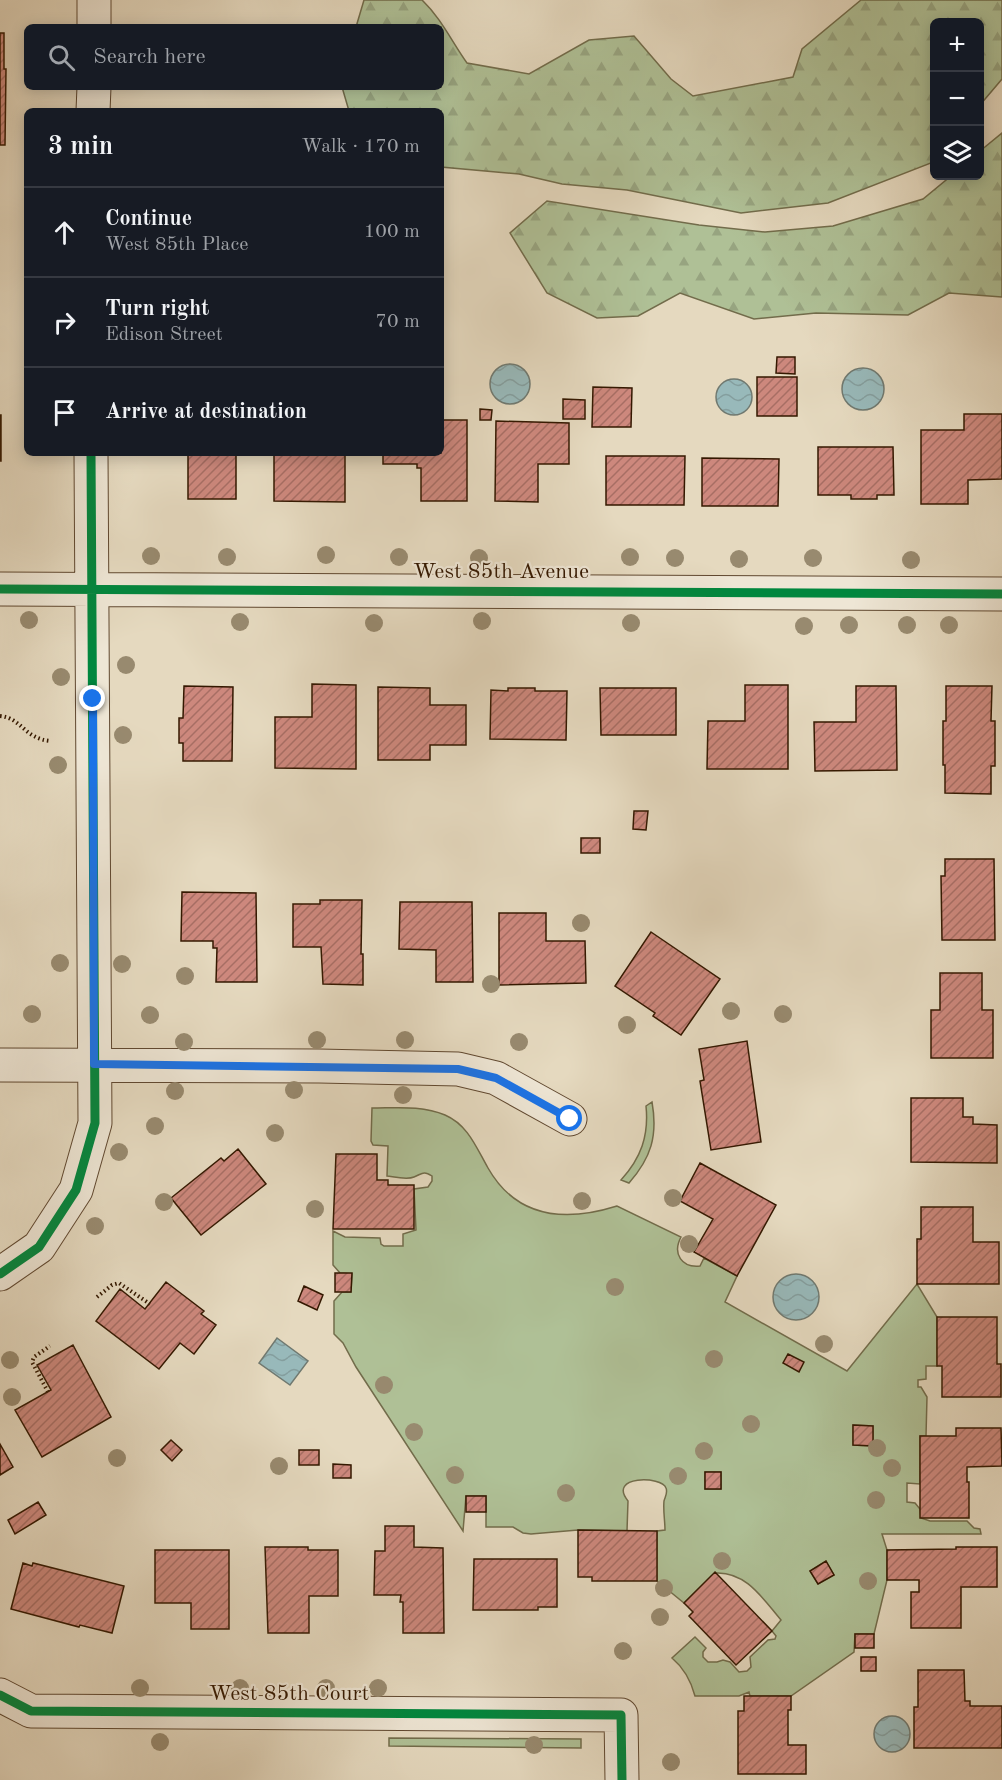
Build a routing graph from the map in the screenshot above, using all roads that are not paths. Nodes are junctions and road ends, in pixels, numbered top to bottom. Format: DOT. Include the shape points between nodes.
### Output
graph roads {
  1 [pos="94,0"];
  2 [pos="94,24"];
  3 [pos="94,90"];
  4 [pos="93,108"];
  5 [pos="91,456"];
  6 [pos="0,589"];
  7 [pos="91,590"];
  8 [pos="1002,594"];
  9 [pos="94,1064"];
  10 [pos="0,1065"];
  11 [pos="570,1119"];
  12 [pos="0,1274"];
  13 [pos="0,1695"];
  14 [pos="622,1780"];
  1 -- 2 [label="street"];
  3 -- 4 [label="street"];
  5 -- 7 [label="street"];
  6 -- 7 [label="street, West 85th Avenue"];
  7 -- 8 [label="street, West 85th Avenue"];
  7 -- 9 [label="street"];
  9 -- 10 [label="street"];
  9 -- 11 [label="street" via="458,1069 496,1078"];
  9 -- 12 [label="street" via="94,1123 76,1190 39,1247"];
  13 -- 14 [label="street, West 85th Court" via="31,1711 621,1715"];
}
